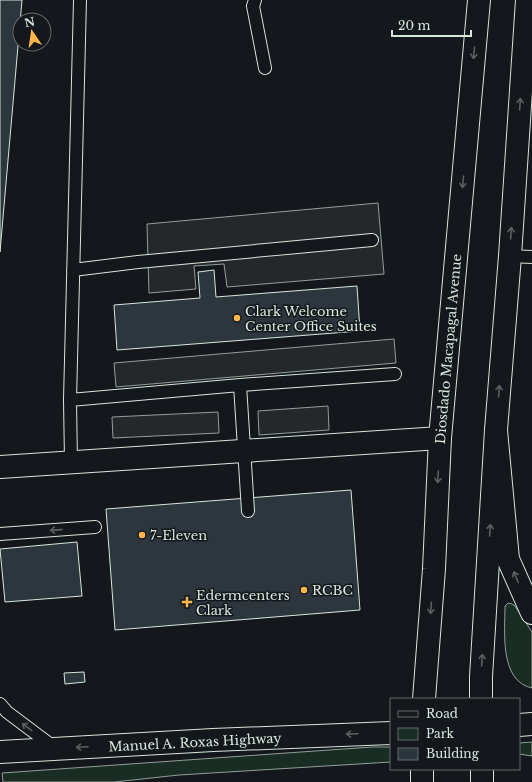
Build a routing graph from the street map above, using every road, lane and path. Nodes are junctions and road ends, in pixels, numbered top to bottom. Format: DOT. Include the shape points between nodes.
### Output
graph roads {
  1 [pos="80,0"];
  2 [pos="255,0"];
  3 [pos="479,0"];
  4 [pos="528,2"];
  5 [pos="266,68"];
  6 [pos="372,240"];
  7 [pos="510,256"];
  8 [pos="532,257"];
  9 [pos="73,270"];
  10 [pos="395,374"];
  11 [pos="240,385"];
  12 [pos="70,400"];
  13 [pos="496,430"];
  14 [pos="440,438"];
  15 [pos="244,451"];
  16 [pos="71,462"];
  17 [pos="0,467"];
  18 [pos="248,511"];
  19 [pos="95,527"];
  20 [pos="0,534"];
  21 [pos="532,613"];
  22 [pos="424,698"];
  23 [pos="481,698"];
  24 [pos="0,704"];
  25 [pos="532,724"];
  26 [pos="520,725"];
  27 [pos="390,733"];
  28 [pos="56,749"];
  29 [pos="0,752"];
  30 [pos="422,770"];
  31 [pos="482,770"];
  32 [pos="422,782"];
  33 [pos="482,782"];
  1 -- 9 [label="lane"];
  2 -- 5 [label="lane" via="253,6"];
  3 -- 14 [label="main road, Diosdado Macapagal Avenue, one-way"];
  7 -- 4 [label="main road, one-way"];
  6 -- 9 [label="lane"];
  7 -- 8 [label="lane"];
  13 -- 7 [label="main road, one-way"];
  9 -- 12 [label="lane"];
  10 -- 11 [label="lane"];
  11 -- 12 [label="lane"];
  11 -- 15 [label="lane"];
  12 -- 16 [label="lane"];
  21 -- 13 [label="main road, one-way" via="508,559"];
  23 -- 13 [label="main road, one-way"];
  14 -- 15 [label="main road"];
  14 -- 22 [label="main road, Diosdado Macapagal Avenue, one-way" via="434,569"];
  15 -- 16 [label="main road"];
  15 -- 18 [label="lane"];
  16 -- 17 [label="main road"];
  19 -- 20 [label="lane, one-way"];
  28 -- 24 [label="lane, one-way"];
  25 -- 26 [label="main road"];
  27 -- 28 [label="main road, Manuel A. Roxas Highway, one-way"];
  28 -- 29 [label="main road, Manuel A. Roxas Highway"];
  30 -- 32 [label="main road"];
  31 -- 33 [label="main road"];
}
